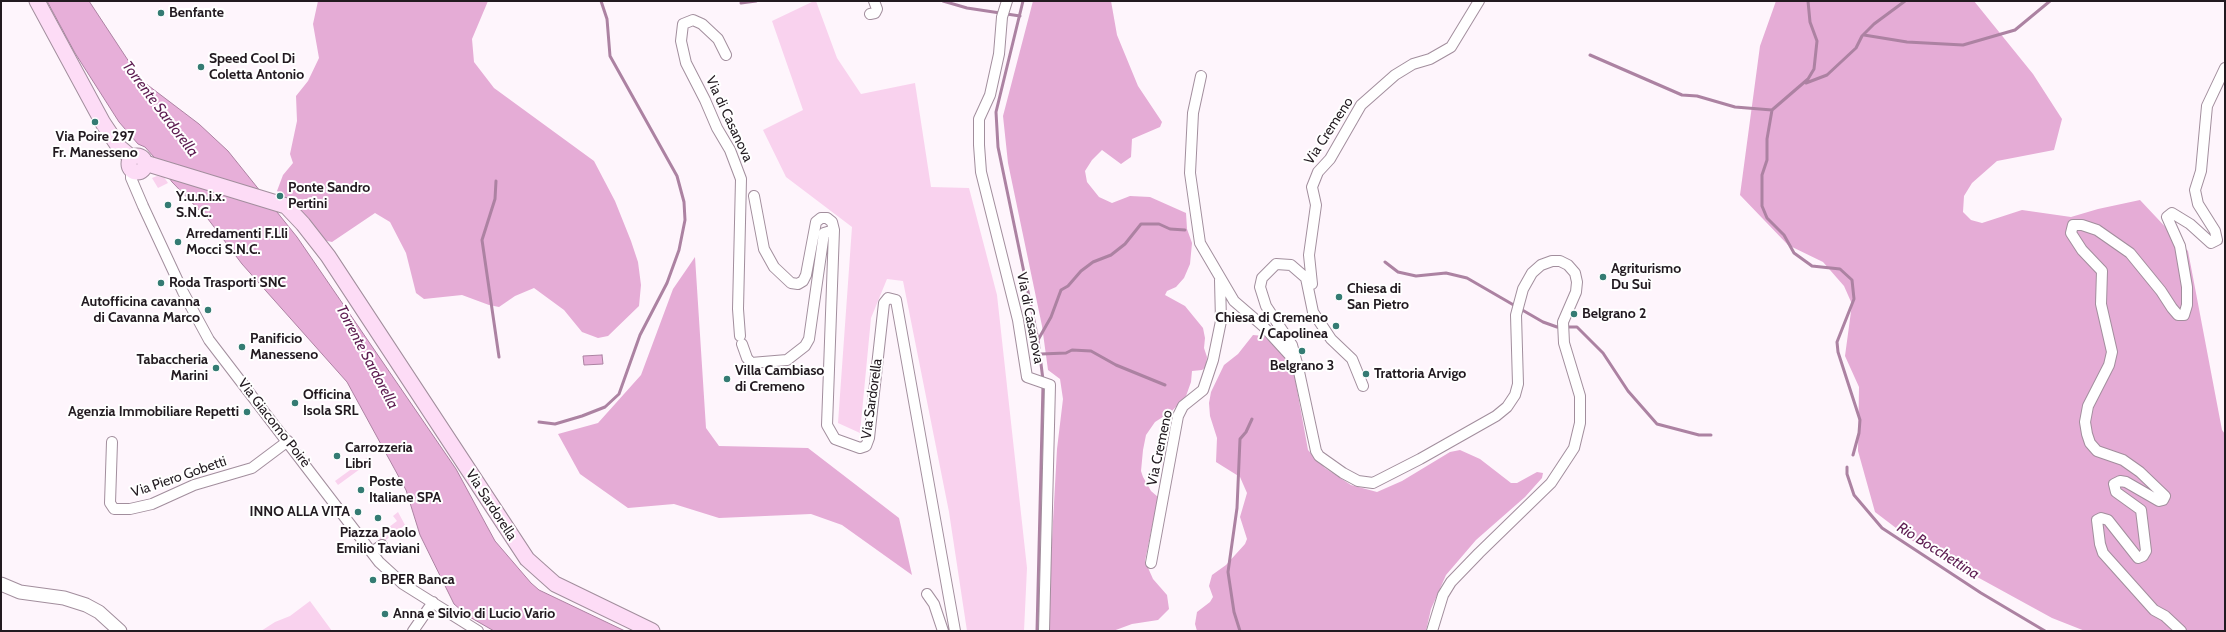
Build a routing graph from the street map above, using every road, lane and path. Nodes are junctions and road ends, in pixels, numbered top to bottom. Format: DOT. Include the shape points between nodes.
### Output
graph roads {
  1 [pos="37,1"];
  2 [pos="874,1"];
  3 [pos="1008,1"];
  4 [pos="1479,1"];
  5 [pos="870,14"];
  6 [pos="726,55"];
  7 [pos="2225,68"];
  8 [pos="1202,76"];
  9 [pos="141,164"];
  10 [pos="754,196"];
  11 [pos="834,230"];
  12 [pos="1220,278"];
  13 [pos="1310,289"];
  14 [pos="1298,367"];
  15 [pos="1363,386"];
  16 [pos="112,442"];
  17 [pos="288,442"];
  18 [pos="382,545"];
  19 [pos="372,552"];
  20 [pos="1151,563"];
  21 [pos="1,584"];
  22 [pos="927,594"];
  23 [pos="433,602"];
  24 [pos="120,631"];
  25 [pos="413,631"];
  26 [pos="478,631"];
  27 [pos="652,631"];
  28 [pos="943,631"];
  29 [pos="955,631"];
  30 [pos="1044,631"];
  31 [pos="1432,631"];
  32 [pos="2181,631"];
  1 -- 9 [label="main road" via="103,123 119,147"];
  2 -- 5 [label="street" via="877,9 875,13"];
  3 -- 30 [label="street, Via di Casanova" via="1002,17 999,54 990,95 979,120 979,145 982,172 1018,320 1027,377 1050,385"];
  4 -- 13 [label="street, Via Cremeno" via="1451,47 1395,75 1361,105 1330,159 1318,172 1312,187 1316,205 1309,255 1313,282"];
  6 -- 11 [label="street, Via di Casanova" via="718,39 702,24 693,20 683,24 681,41 686,63 730,150 741,179 738,309 741,340 747,358 752,363 787,360 805,346 809,339 824,233"];
  7 -- 32 [label="street" via="2207,106 2201,171 2195,190 2198,204 2215,231 2217,240 2211,243 2190,224 2172,213 2167,217 2180,246 2187,287 2184,314 2178,315 2130,253 2097,230 2073,225 2071,233 2082,250 2102,270 2101,304 2112,352 2109,365 2088,406 2085,422 2090,443 2097,451 2123,460 2140,472 2165,496 2159,501 2126,482 2114,484 2116,492 2141,510 2146,551 2138,558 2108,520 2102,518 2097,520 2100,544 2103,553 2154,610 2165,616"];
  8 -- 12 [label="street, Via Cremeno" via="1193,113 1190,173 1200,243"];
  9 -- 17 [label="street, Via Giacomo Poirè" via="131,178 183,292 210,340"];
  9 -- 27 [label="main road, Via Sardorella" via="276,201 286,206 317,240 527,559 555,584"];
  10 -- 11 [label="street" via="764,249 774,267 791,283 798,284 806,275 816,222 821,218 827,218 832,222"];
  11 -- 29 [label="street, Via Sardorella" via="827,425 835,439 860,448 866,446 884,303 888,298 894,299 897,302"];
  12 -- 14 [label="street, Via Cremeno" via="1234,301 1287,350"];
  12 -- 20 [label="street, Via Cremeno" via="1221,321 1214,360 1203,390 1183,406 1178,416"];
  13 -- 14 [label="street" via="1300,271 1291,264 1284,263 1276,264 1268,270 1262,278 1260,287 1266,306 1292,345"];
  13 -- 15 [label="street, Via Cremeno" via="1313,312 1331,339 1352,358"];
  14 -- 31 [label="street" via="1319,456 1358,481 1373,483 1496,416 1507,407 1515,395 1518,384 1516,315 1526,282 1541,265 1552,261 1568,265 1575,273 1576,292 1563,322 1564,343 1580,396 1580,423 1574,448 1551,483 1451,582 1443,595"];
  16 -- 17 [label="street, Via Piero Gobetti" via="110,504 114,509 130,509 152,504 194,486 252,468"];
  17 -- 19 [label="street, Via Giacomo Poirè"];
  18 -- 19 [label="street"];
  19 -- 23 [label="street, Via Giacomo Poirè" via="403,584"];
  21 -- 24 [label="street" via="20,592 64,598 86,605 99,612"];
  22 -- 28 [label="street" via="934,604"];
  23 -- 25 [label="street"];
  23 -- 26 [label="street, Via Giacomo Poirè"];
}
